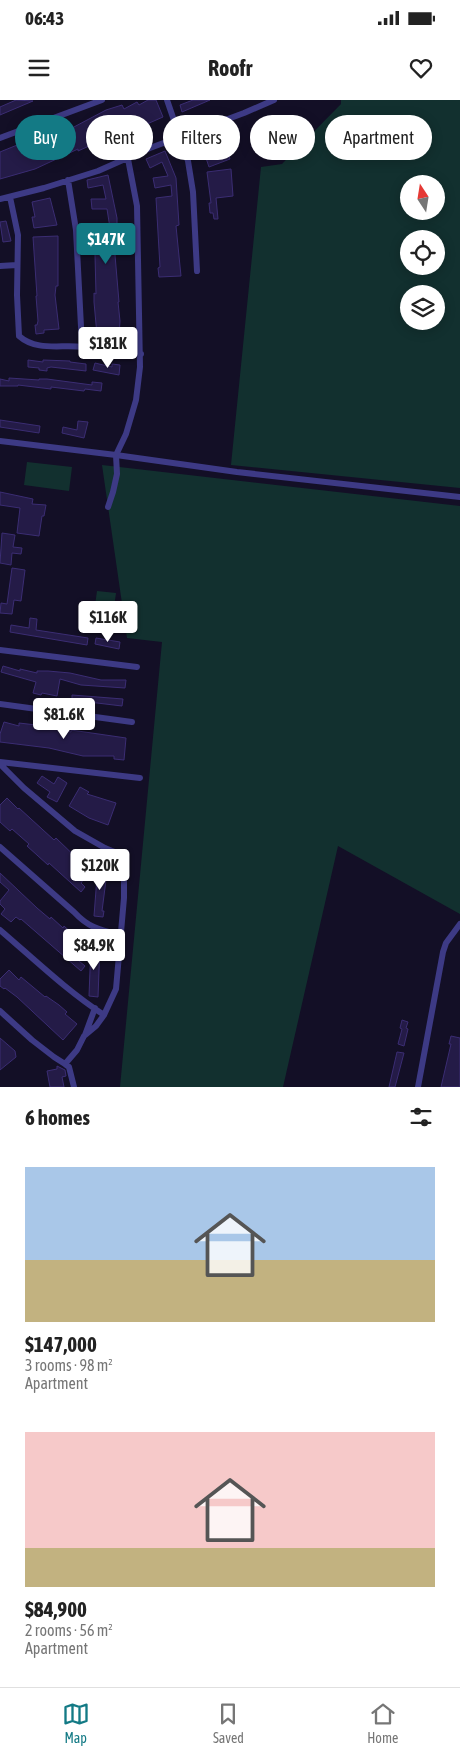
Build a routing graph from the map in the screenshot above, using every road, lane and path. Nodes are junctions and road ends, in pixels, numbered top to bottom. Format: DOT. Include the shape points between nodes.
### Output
graph roads {
  1 [pos="102,100"];
  2 [pos="167,100"];
  3 [pos="274,100"];
  4 [pos="172,115"];
  5 [pos="240,116"];
  6 [pos="0,138"];
  7 [pos="125,160"];
  8 [pos="128,160"];
  9 [pos="188,160"];
  10 [pos="68,180"];
  11 [pos="10,197"];
  12 [pos="0,199"];
  13 [pos="17,265"];
  14 [pos="0,266"];
  15 [pos="196,270"];
  16 [pos="82,346"];
  17 [pos="141,354"];
  18 [pos="0,441"];
  19 [pos="116,455"];
  20 [pos="460,497"];
  21 [pos="108,507"];
  22 [pos="0,650"];
  23 [pos="137,667"];
  24 [pos="0,704"];
  25 [pos="132,722"];
  26 [pos="0,763"];
  27 [pos="140,778"];
  28 [pos="0,847"];
  29 [pos="460,924"];
  30 [pos="0,930"];
  31 [pos="120,935"];
  32 [pos="94,1008"];
  33 [pos="0,1011"];
  34 [pos="104,1015"];
  35 [pos="84,1036"];
  36 [pos="66,1064"];
  37 [pos="74,1087"];
  38 [pos="418,1087"];
  1 -- 6 [label="street"];
  2 -- 4 [label="street"];
  3 -- 5 [label="street"];
  7 -- 10 [label="street"];
  8 -- 17 [label="street" via="137,206"];
  9 -- 15 [label="street" via="193,192"];
  10 -- 11 [label="street"];
  10 -- 16 [label="street" via="76,230"];
  11 -- 12 [label="street"];
  11 -- 13 [label="street" via="17,227"];
  13 -- 14 [label="street"];
  13 -- 16 [label="street" via="19,336 36,345"];
  16 -- 17 [label="street"];
  17 -- 19 [label="street" via="136,400"];
  18 -- 19 [label="street"];
  19 -- 20 [label="street"];
  19 -- 21 [label="street" via="117,474"];
  22 -- 23 [label="street"];
  24 -- 25 [label="street"];
  26 -- 27 [label="street"];
  26 -- 31 [label="street" via="75,831 124,856"];
  28 -- 31 [label="street" via="84,922"];
  29 -- 38 [label="street" via="443,952"];
  30 -- 32 [label="street" via="78,998"];
  31 -- 34 [label="street" via="116,989"];
  32 -- 34 [label="street"];
  32 -- 35 [label="street"];
  33 -- 36 [label="street" via="54,1058"];
  34 -- 35 [label="street"];
  35 -- 36 [label="street"];
  36 -- 37 [label="street"];
}
